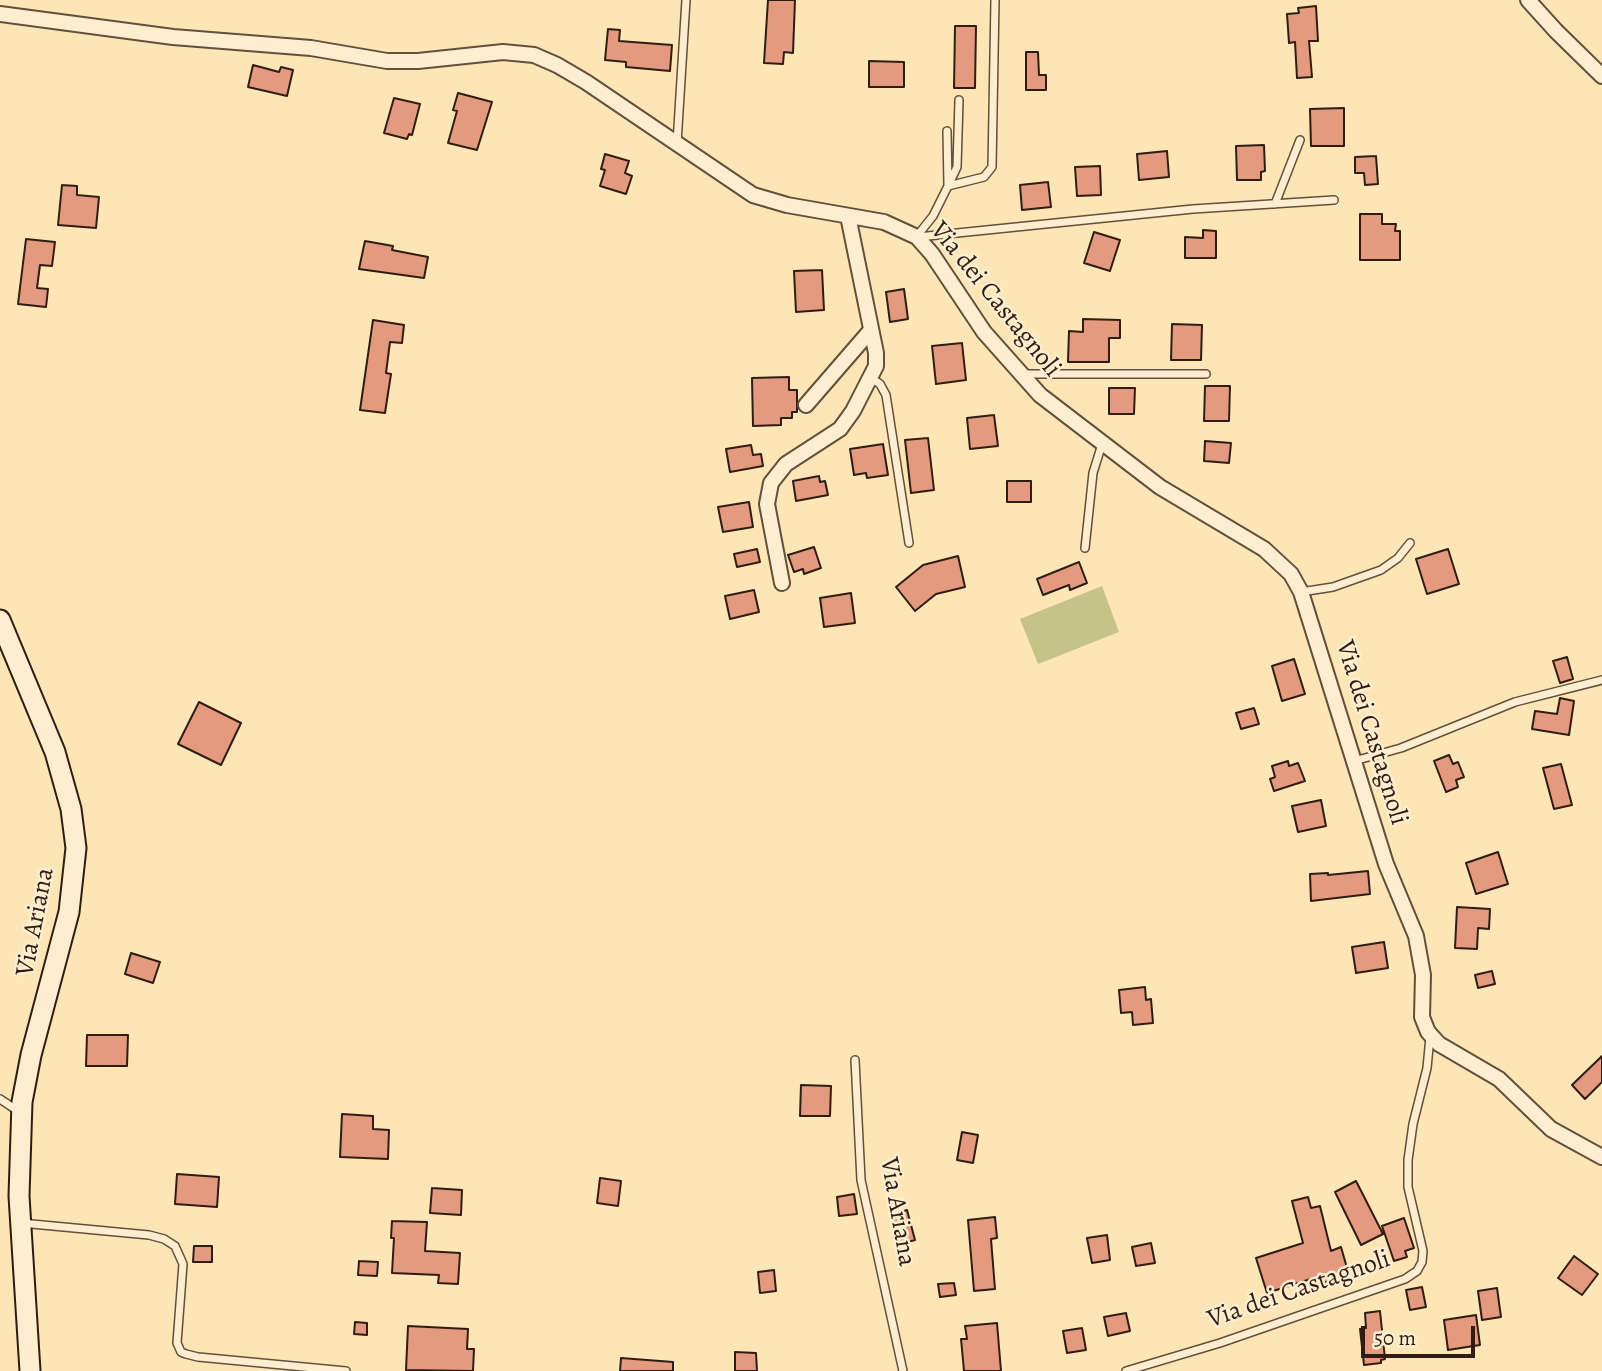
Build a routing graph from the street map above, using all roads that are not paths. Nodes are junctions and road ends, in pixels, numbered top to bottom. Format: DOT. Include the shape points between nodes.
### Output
graph roads {
  1 [pos="686,0"];
  2 [pos="995,0"];
  3 [pos="1528,0"];
  4 [pos="0,14"];
  5 [pos="1602,76"];
  6 [pos="960,100"];
  7 [pos="947,131"];
  8 [pos="1300,140"];
  9 [pos="677,144"];
  10 [pos="948,186"];
  11 [pos="1334,200"];
  12 [pos="1275,204"];
  13 [pos="848,216"];
  14 [pos="917,237"];
  15 [pos="871,330"];
  16 [pos="1020,374"];
  17 [pos="1206,374"];
  18 [pos="871,378"];
  19 [pos="806,405"];
  20 [pos="1102,444"];
  21 [pos="909,543"];
  22 [pos="1410,543"];
  23 [pos="1085,548"];
  24 [pos="782,583"];
  25 [pos="1301,592"];
  26 [pos="0,620"];
  27 [pos="1602,680"];
  28 [pos="1354,761"];
  29 [pos="1430,1037"];
  30 [pos="855,1060"];
  31 [pos="0,1099"];
  32 [pos="21,1113"];
  33 [pos="1602,1157"];
  34 [pos="20,1223"];
  35 [pos="308,1369"];
  36 [pos="30,1371"];
  37 [pos="346,1371"];
  38 [pos="903,1371"];
  39 [pos="1126,1371"];
  1 -- 9 [label="lane"];
  2 -- 10 [label="lane" via="992,167 984,177"];
  3 -- 5 [label="street"];
  4 -- 9 [label="street, Via dei Castagnoli" via="173,37 312,48 387,61 525,54 577,76"];
  6 -- 10 [label="lane" via="957,167"];
  7 -- 10 [label="lane"];
  8 -- 12 [label="lane"];
  9 -- 13 [label="street, Via dei Castagnoli" via="760,198"];
  10 -- 14 [label="lane"];
  11 -- 12 [label="lane"];
  12 -- 14 [label="lane"];
  13 -- 14 [label="street, Via dei Castagnoli" via="891,224"];
  13 -- 15 [label="street"];
  14 -- 16 [label="street, Via dei Castagnoli" via="975,320"];
  15 -- 18 [label="street" via="876,361"];
  15 -- 19 [label="street"];
  16 -- 17 [label="lane"];
  16 -- 20 [label="street, Via dei Castagnoli"];
  18 -- 21 [label="lane" via="886,395"];
  18 -- 24 [label="street" via="840,429 786,464 771,482 767,504"];
  20 -- 23 [label="lane" via="1093,473"];
  20 -- 25 [label="street, Via dei Castagnoli" via="1172,496 1270,553"];
  22 -- 25 [label="lane" via="1381,569 1333,587"];
  25 -- 28 [label="street, Via dei Castagnoli"];
  26 -- 32 [label="main road, Via Ariana" via="55,752 71,808 76,848 71,902 28,1067"];
  27 -- 28 [label="lane" via="1515,702 1401,748"];
  28 -- 29 [label="street, Via dei Castagnoli" via="1386,864 1416,936 1423,975 1422,1017"];
  29 -- 33 [label="street" via="1499,1079 1551,1129"];
  29 -- 39 [label="lane, Via dei Castagnoli" via="1408,1160 1410,1195 1423,1251 1417,1272 1220,1343"];
  30 -- 38 [label="lane, Via Ariana" via="862,1187"];
  31 -- 32 [label="lane"];
  32 -- 34 [label="main road, Via Ariana"];
  34 -- 35 [label="lane" via="164,1239 182,1258 177,1336 181,1352"];
  34 -- 36 [label="main road, Via Ariana"];
  35 -- 37 [label="lane"];
}
